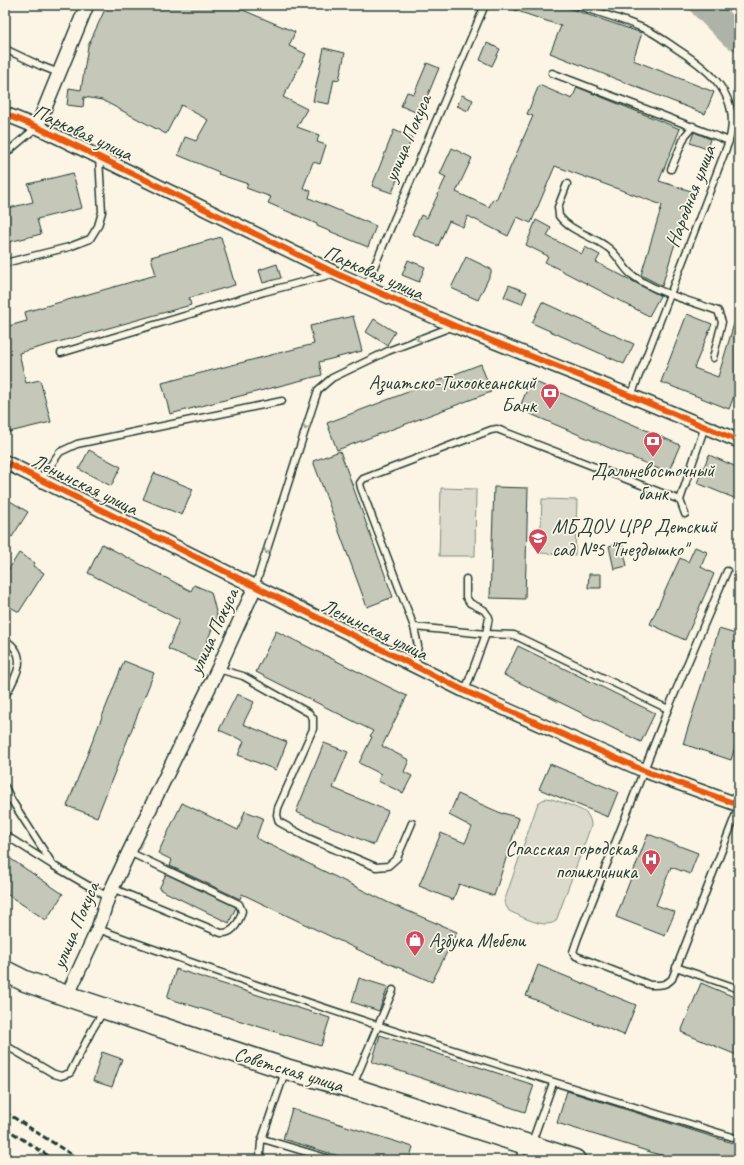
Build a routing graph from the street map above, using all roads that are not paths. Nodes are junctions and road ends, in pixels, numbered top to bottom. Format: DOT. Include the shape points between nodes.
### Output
graph roads {
  1 [pos="87,5"];
  2 [pos="485,5"];
  3 [pos="577,5"];
  4 [pos="5,49"];
  5 [pos="59,73"];
  6 [pos="552,73"];
  7 [pos="5,114"];
  8 [pos="693,126"];
  9 [pos="37,127"];
  10 [pos="729,141"];
  11 [pos="5,154"];
  12 [pos="100,157"];
  13 [pos="671,169"];
  14 [pos="567,184"];
  15 [pos="5,264"];
  16 [pos="335,273"];
  17 [pos="366,286"];
  18 [pos="670,294"];
  19 [pos="455,326"];
  20 [pos="61,353"];
  21 [pos="713,358"];
  22 [pos="631,396"];
  23 [pos="282,401"];
  24 [pos="705,426"];
  25 [pos="739,441"];
  26 [pos="6,466"];
  27 [pos="40,480"];
  28 [pos="680,500"];
  29 [pos="685,514"];
  30 [pos="727,571"];
  31 [pos="466,580"];
  32 [pos="255,587"];
  33 [pos="414,627"];
  34 [pos="486,634"];
  35 [pos="5,640"];
  36 [pos="414,666"];
  37 [pos="218,669"];
  38 [pos="465,691"];
  39 [pos="5,696"];
  40 [pos="668,709"];
  41 [pos="645,771"];
  42 [pos="5,786"];
  43 [pos="739,806"];
  44 [pos="412,823"];
  45 [pos="5,836"];
  46 [pos="129,852"];
  47 [pos="54,866"];
  48 [pos="110,892"];
  49 [pos="98,929"];
  50 [pos="676,967"];
  51 [pos="5,971"];
  52 [pos="739,989"];
  53 [pos="393,990"];
  54 [pos="67,996"];
  55 [pos="105,1009"];
  56 [pos="379,1026"];
  57 [pos="5,1045"];
  58 [pos="286,1069"];
  59 [pos="552,1083"];
  60 [pos="352,1088"];
  61 [pos="263,1139"];
  62 [pos="739,1140"];
  63 [pos="524,1150"];
  64 [pos="262,1160"];
  65 [pos="333,1160"];
  66 [pos="575,1160"];
  1 -- 5 [label="street"];
  2 -- 17 [label="lane, улица Покуса"];
  3 -- 10 [label="lane" via="652,32 699,63 713,76 729,104 732,124"];
  4 -- 5 [label="lane"];
  5 -- 9 [label="street"];
  6 -- 8 [label="lane, Народная улица"];
  7 -- 9 [label="street, Парковая улица"];
  8 -- 10 [label="lane, Народная улица"];
  8 -- 13 [label="lane" via="685,136"];
  9 -- 11 [label="lane"];
  9 -- 12 [label="street, Парковая улица"];
  10 -- 18 [label="lane, Народная улица"];
  12 -- 15 [label="lane" via="102,212 98,226 90,239"];
  12 -- 16 [label="street, Парковая улица"];
  14 -- 18 [label="lane" via="558,207 559,216 563,221 569,227 609,248 630,274"];
  16 -- 17 [label="street, Парковая улица"];
  16 -- 20 [label="lane"];
  17 -- 19 [label="street, Парковая улица"];
  18 -- 21 [label="lane" via="718,311 722,322"];
  18 -- 22 [label="lane, Народная улица"];
  19 -- 22 [label="street, Парковая улица"];
  19 -- 32 [label="lane, улица Покуса, one-way" via="388,351 332,378 318,390"];
  22 -- 24 [label="street, Парковая улица"];
  23 -- 27 [label="lane" via="77,444 60,452"];
  24 -- 25 [label="street, Парковая улица"];
  24 -- 28 [label="lane"];
  26 -- 27 [label="street, Ленинская улица"];
  27 -- 32 [label="street, Ленинская улица"];
  28 -- 29 [label="lane"];
  28 -- 33 [label="lane" via="497,430 491,430 363,479 360,483 361,488"];
  30 -- 40 [label="lane"];
  31 -- 34 [label="lane" via="466,597 470,603 484,610 489,618"];
  32 -- 36 [label="street, Ленинская улица"];
  32 -- 37 [label="street, улица Покуса"];
  33 -- 34 [label="lane"];
  33 -- 36 [label="lane" via="418,646"];
  34 -- 38 [label="lane"];
  34 -- 40 [label="lane" via="514,635"];
  35 -- 39 [label="lane" via="16,648 20,658 18,671"];
  36 -- 38 [label="street, Ленинская улица"];
  37 -- 44 [label="lane" via="243,676 309,712 313,718 313,729 278,808 279,822 308,838 376,867 388,866 397,858"];
  37 -- 46 [label="street, улица Покуса"];
  38 -- 41 [label="street, Ленинская улица"];
  40 -- 41 [label="lane"];
  41 -- 43 [label="street, Ленинская улица"];
  41 -- 50 [label="lane" via="574,952 576,956 650,985 661,986 668,983"];
  42 -- 47 [label="lane"];
  43 -- 50 [label="lane"];
  45 -- 47 [label="lane"];
  46 -- 48 [label="street, улица Покуса"];
  46 -- 48 [label="lane" via="239,904 241,918 233,930 221,933"];
  47 -- 48 [label="lane"];
  48 -- 49 [label="street, улица Покуса"];
  49 -- 54 [label="street, улица Покуса"];
  49 -- 56 [label="lane"];
  50 -- 52 [label="lane"];
  51 -- 54 [label="main road, Советская улица"];
  53 -- 56 [label="lane"];
  54 -- 55 [label="main road, Советская улица"];
  55 -- 57 [label="lane" via="68,1074 54,1074"];
  55 -- 58 [label="main road, Советская улица"];
  56 -- 59 [label="lane"];
  56 -- 60 [label="lane"];
  58 -- 60 [label="main road, Советская улица"];
  58 -- 61 [label="lane"];
  59 -- 62 [label="lane"];
  59 -- 63 [label="lane"];
  60 -- 63 [label="main road, Советская улица"];
  61 -- 64 [label="lane" via="260,1154"];
  61 -- 65 [label="lane"];
  63 -- 66 [label="main road, Советская улица"];
}
